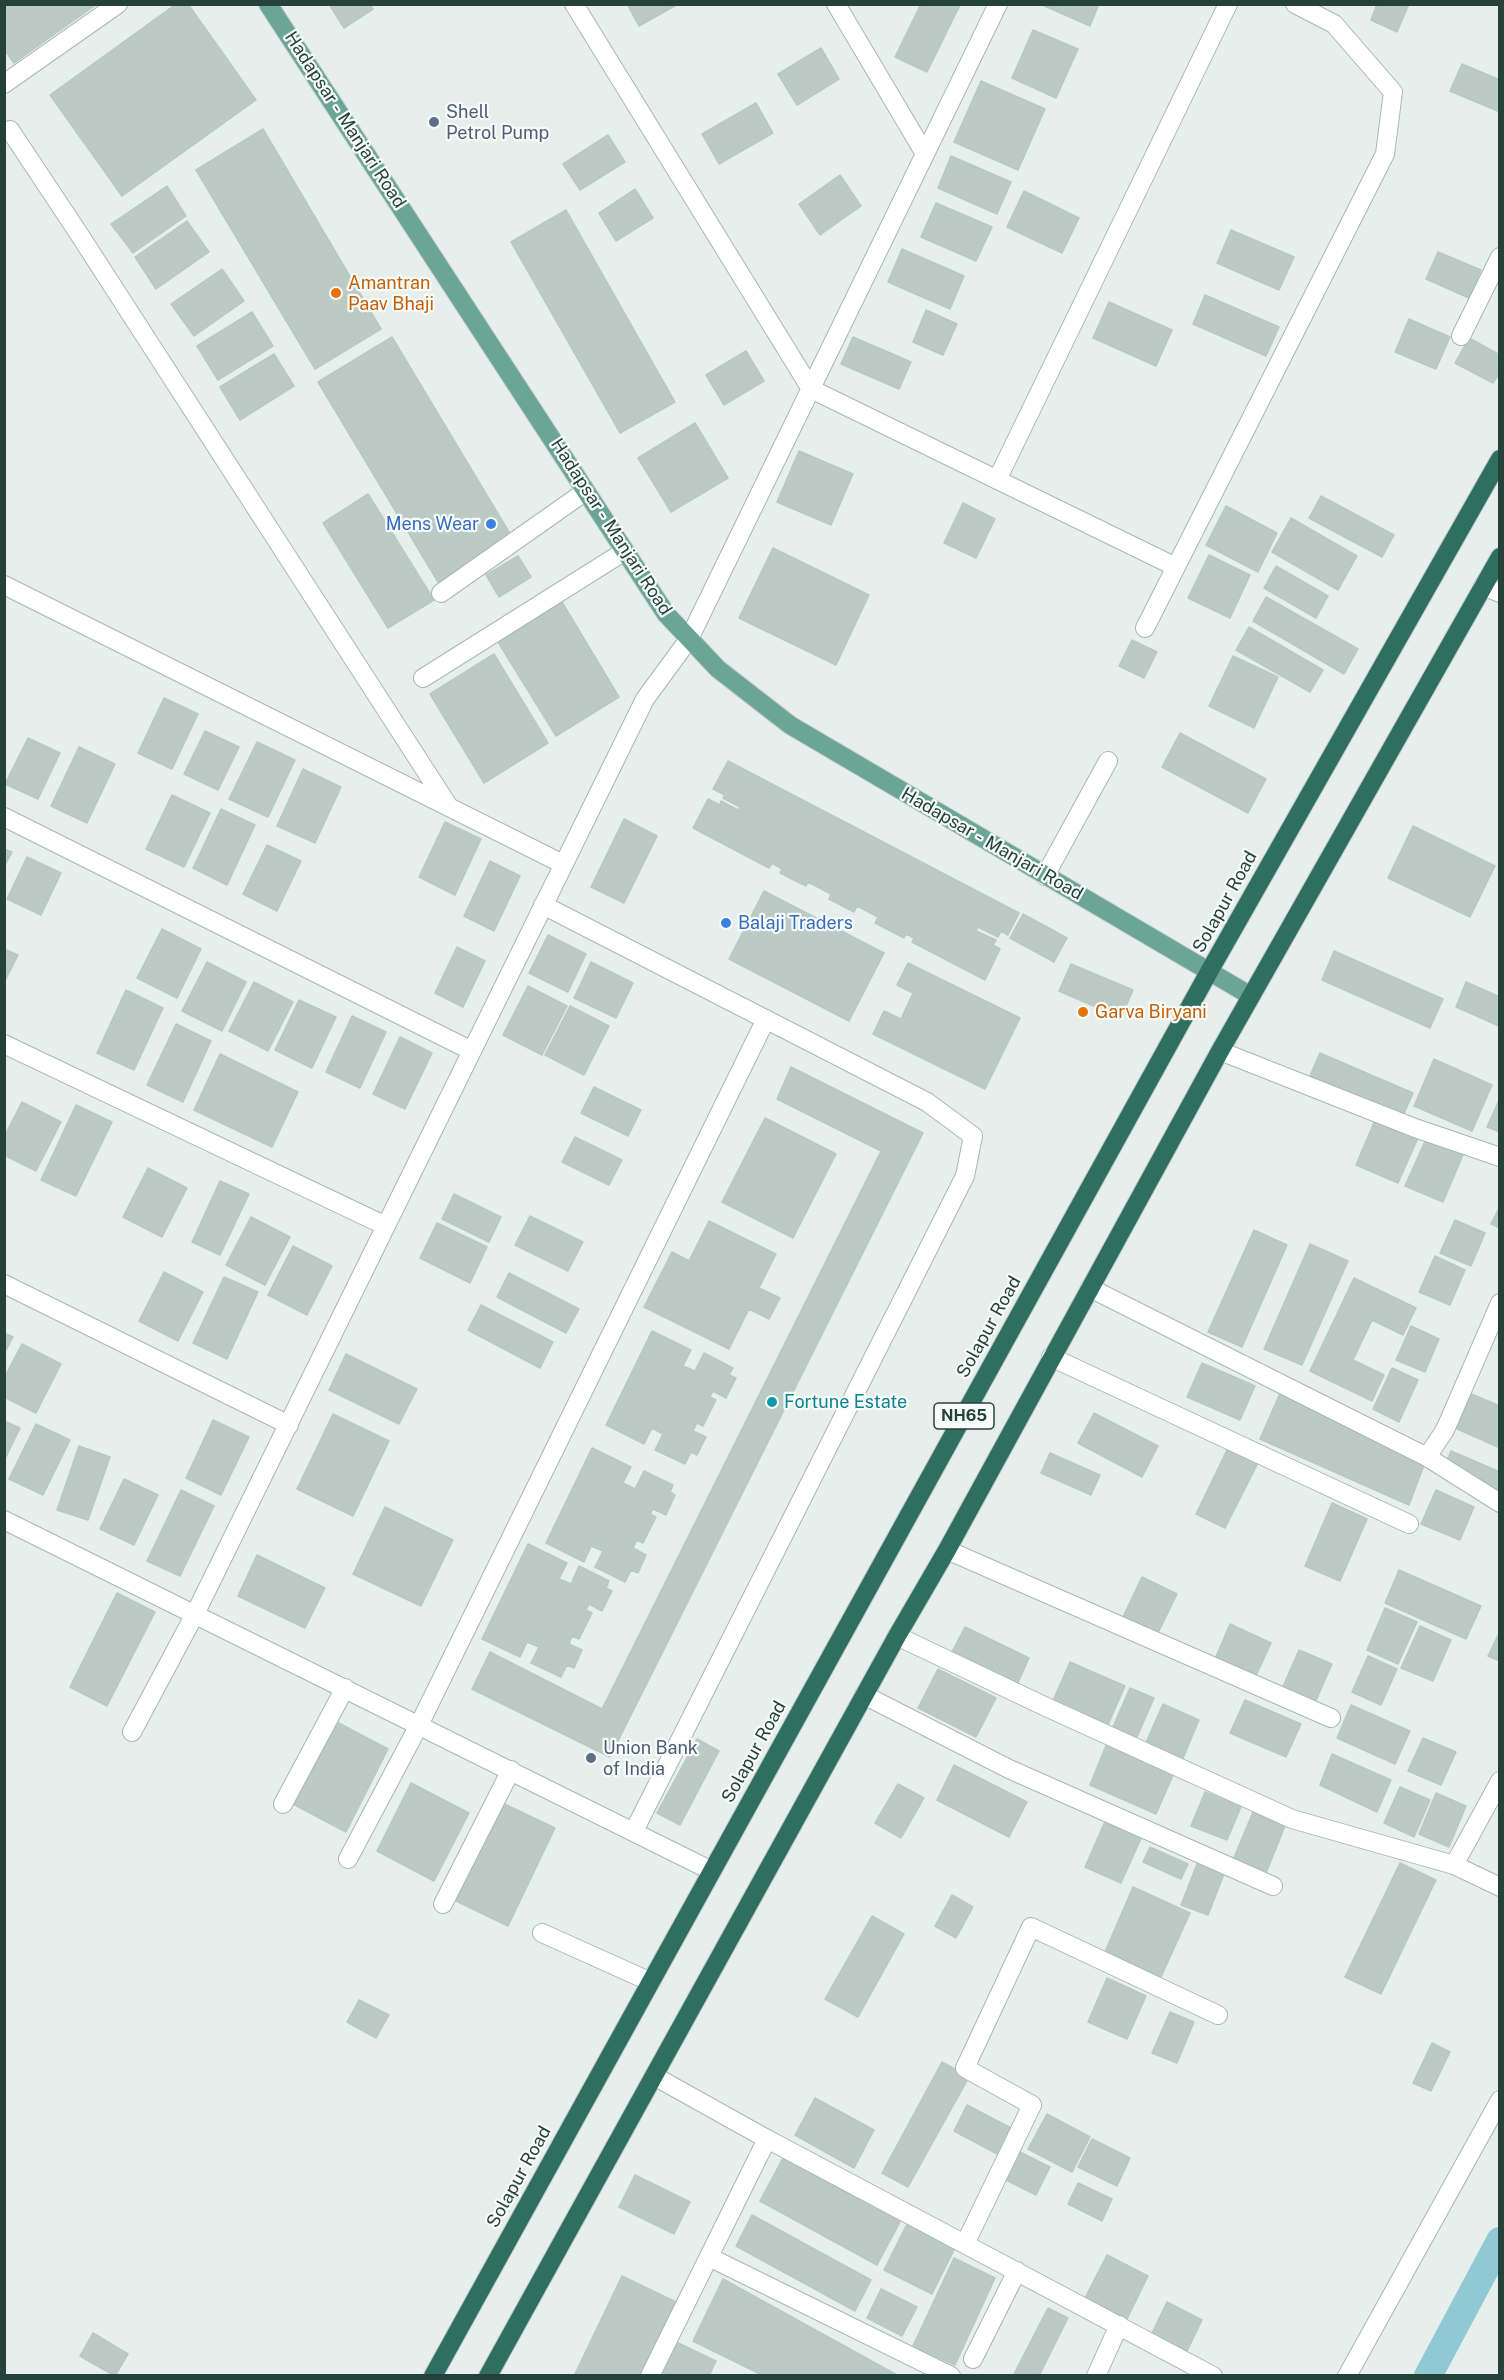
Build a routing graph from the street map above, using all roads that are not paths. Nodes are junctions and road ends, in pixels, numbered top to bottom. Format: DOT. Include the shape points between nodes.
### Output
graph roads {
  1 [pos="118,4"];
  2 [pos="268,4"];
  3 [pos="574,4"];
  4 [pos="836,4"];
  5 [pos="998,4"];
  6 [pos="1228,4"];
  7 [pos="1294,4"];
  8 [pos="4,84"];
  9 [pos="10,130"];
  10 [pos="925,154"];
  11 [pos="1500,257"];
  12 [pos="1461,336"];
  13 [pos="811,389"];
  14 [pos="1500,459"];
  15 [pos="997,480"];
  16 [pos="586,491"];
  17 [pos="625,551"];
  18 [pos="1500,557"];
  19 [pos="1176,567"];
  20 [pos="4,585"];
  21 [pos="1491,589"];
  22 [pos="441,593"];
  23 [pos="1145,628"];
  24 [pos="689,639"];
  25 [pos="423,678"];
  26 [pos="1108,760"];
  27 [pos="449,807"];
  28 [pos="4,817"];
  29 [pos="563,864"];
  30 [pos="1046,876"];
  31 [pos="543,905"];
  32 [pos="1210,970"];
  33 [pos="1251,996"];
  34 [pos="766,1019"];
  35 [pos="4,1044"];
  36 [pos="472,1051"];
  37 [pos="1220,1051"];
  38 [pos="1500,1157"];
  39 [pos="386,1226"];
  40 [pos="4,1284"];
  41 [pos="1090,1288"];
  42 [pos="1500,1304"];
  43 [pos="1052,1357"];
  44 [pos="289,1425"];
  45 [pos="1426,1457"];
  46 [pos="1500,1503"];
  47 [pos="4,1520"];
  48 [pos="1409,1524"];
  49 [pos="948,1550"];
  50 [pos="195,1614"];
  51 [pos="897,1636"];
  52 [pos="345,1688"];
  53 [pos="864,1695"];
  54 [pos="1331,1718"];
  55 [pos="419,1725"];
  56 [pos="132,1732"];
  57 [pos="511,1770"];
  58 [pos="1500,1781"];
  59 [pos="283,1804"];
  60 [pos="634,1831"];
  61 [pos="348,1859"];
  62 [pos="1454,1865"];
  63 [pos="712,1871"];
  64 [pos="1273,1886"];
  65 [pos="1500,1887"];
  66 [pos="443,1904"];
  67 [pos="542,1933"];
  68 [pos="651,1982"];
  69 [pos="1218,2014"];
  70 [pos="654,2076"];
  71 [pos="1500,2100"];
  72 [pos="767,2139"];
  73 [pos="965,2244"];
  74 [pos="709,2257"];
  75 [pos="1017,2271"];
  76 [pos="1119,2325"];
  77 [pos="973,2359"];
  78 [pos="1204,2373"];
  79 [pos="433,2376"];
  80 [pos="488,2376"];
  81 [pos="650,2376"];
  82 [pos="951,2376"];
  83 [pos="1096,2376"];
  84 [pos="1347,2376"];
  1 -- 8 [label="street"];
  2 -- 16 [label="main road, Hadapsar - Manjari Road"];
  3 -- 13 [label="street"];
  4 -- 10 [label="street"];
  5 -- 10 [label="street"];
  6 -- 15 [label="street"];
  7 -- 19 [label="street" via="1334,24 1393,92 1385,154"];
  9 -- 27 [label="street"];
  10 -- 13 [label="street"];
  11 -- 12 [label="street"];
  13 -- 15 [label="street"];
  13 -- 24 [label="street"];
  14 -- 32 [label="highway, Solapur Road / NH65"];
  15 -- 19 [label="street"];
  16 -- 17 [label="main road, Hadapsar - Manjari Road"];
  16 -- 22 [label="street"];
  17 -- 24 [label="main road, Hadapsar - Manjari Road" via="666,614"];
  17 -- 25 [label="street"];
  18 -- 21 [label="highway, NH65"];
  19 -- 23 [label="street"];
  20 -- 27 [label="street"];
  21 -- 33 [label="highway, NH65"];
  24 -- 29 [label="street" via="645,699"];
  24 -- 30 [label="main road, Hadapsar - Manjari Road" via="718,669 790,725"];
  26 -- 30 [label="street"];
  27 -- 29 [label="street"];
  28 -- 36 [label="street"];
  29 -- 31 [label="street"];
  30 -- 32 [label="main road, Hadapsar - Manjari Road"];
  31 -- 34 [label="street"];
  31 -- 36 [label="street"];
  32 -- 33 [label="main road, Hadapsar - Manjari Road"];
  32 -- 63 [label="highway, Solapur Road / NH65"];
  33 -- 37 [label="highway, NH65"];
  34 -- 55 [label="street"];
  34 -- 60 [label="street" via="927,1102 973,1136 965,1176"];
  35 -- 39 [label="street"];
  36 -- 39 [label="street"];
  37 -- 38 [label="street"];
  37 -- 41 [label="highway, NH65"];
  39 -- 44 [label="street"];
  40 -- 44 [label="street"];
  41 -- 43 [label="highway, NH65"];
  41 -- 45 [label="street"];
  42 -- 45 [label="street" via="1445,1430"];
  43 -- 48 [label="street"];
  43 -- 49 [label="highway, NH65"];
  44 -- 50 [label="street"];
  45 -- 46 [label="street"];
  47 -- 50 [label="street"];
  49 -- 51 [label="highway, NH65"];
  49 -- 54 [label="street"];
  50 -- 52 [label="street"];
  50 -- 56 [label="street"];
  51 -- 53 [label="highway, NH65"];
  51 -- 62 [label="street" via="1292,1819"];
  52 -- 55 [label="street"];
  52 -- 59 [label="street"];
  53 -- 64 [label="street" via="1009,1768"];
  53 -- 70 [label="highway, NH65"];
  55 -- 57 [label="street"];
  55 -- 61 [label="street"];
  57 -- 60 [label="street"];
  57 -- 66 [label="street"];
  58 -- 62 [label="street"];
  60 -- 63 [label="street"];
  62 -- 65 [label="street"];
  63 -- 68 [label="highway, Solapur Road / NH65"];
  67 -- 68 [label="street"];
  68 -- 79 [label="highway, Solapur Road / NH65"];
  69 -- 73 [label="street" via="1031,1927 965,2068 1032,2105"];
  70 -- 72 [label="street"];
  70 -- 80 [label="highway, NH65"];
  71 -- 84 [label="street"];
  72 -- 73 [label="street"];
  72 -- 74 [label="street"];
  73 -- 75 [label="street"];
  74 -- 81 [label="street"];
  74 -- 82 [label="street"];
  75 -- 76 [label="street"];
  75 -- 77 [label="street"];
  76 -- 78 [label="street"];
  76 -- 83 [label="street"];
}
